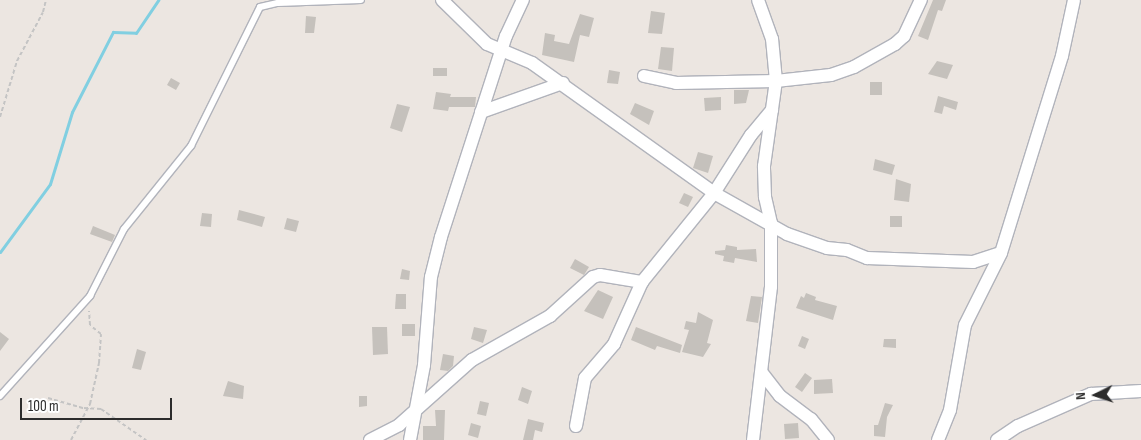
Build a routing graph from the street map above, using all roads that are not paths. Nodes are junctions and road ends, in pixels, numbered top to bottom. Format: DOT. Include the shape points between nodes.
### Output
graph roads {
  1 [pos="361,0"];
  2 [pos="442,0"];
  3 [pos="523,0"];
  4 [pos="758,0"];
  5 [pos="921,0"];
  6 [pos="1074,0"];
  7 [pos="503,52"];
  8 [pos="644,76"];
  9 [pos="776,81"];
  10 [pos="563,83"];
  11 [pos="772,110"];
  12 [pos="481,112"];
  13 [pos="714,194"];
  14 [pos="771,223"];
  15 [pos="1001,253"];
  16 [pos="642,282"];
  17 [pos="762,373"];
  18 [pos="1141,391"];
  19 [pos="0,396"];
  20 [pos="415,411"];
  21 [pos="576,426"];
  22 [pos="370,440"];
  23 [pos="410,440"];
  24 [pos="753,440"];
  25 [pos="828,440"];
  26 [pos="938,440"];
  27 [pos="997,440"];
  1 -- 19 [label="lane" via="278,3 260,7 191,146 124,230 90,296"];
  2 -- 7 [label="street" via="487,44"];
  3 -- 7 [label="street" via="506,36"];
  4 -- 9 [label="street" via="772,39"];
  5 -- 9 [label="street" via="904,36 871,59 831,74"];
  6 -- 15 [label="street" via="1062,56 1041,114"];
  7 -- 10 [label="street" via="532,63"];
  7 -- 12 [label="street"];
  8 -- 9 [label="street" via="676,83"];
  9 -- 11 [label="street"];
  10 -- 12 [label="street"];
  10 -- 13 [label="street"];
  11 -- 13 [label="street" via="750,135"];
  11 -- 14 [label="street" via="764,166 765,197"];
  12 -- 20 [label="street" via="454,189 430,277 424,365"];
  13 -- 14 [label="street"];
  13 -- 16 [label="street"];
  14 -- 15 [label="street" via="788,234 867,258 973,262"];
  14 -- 17 [label="street" via="772,269"];
  15 -- 26 [label="street" via="965,324 954,393"];
  16 -- 20 [label="street" via="600,275 592,278 550,316 472,360"];
  16 -- 21 [label="street" via="614,344 586,378"];
  17 -- 24 [label="street"];
  17 -- 25 [label="street" via="780,396 811,419"];
  18 -- 27 [label="street" via="1091,394 1018,426"];
  20 -- 22 [label="street" via="399,425"];
  20 -- 23 [label="street"];
}
